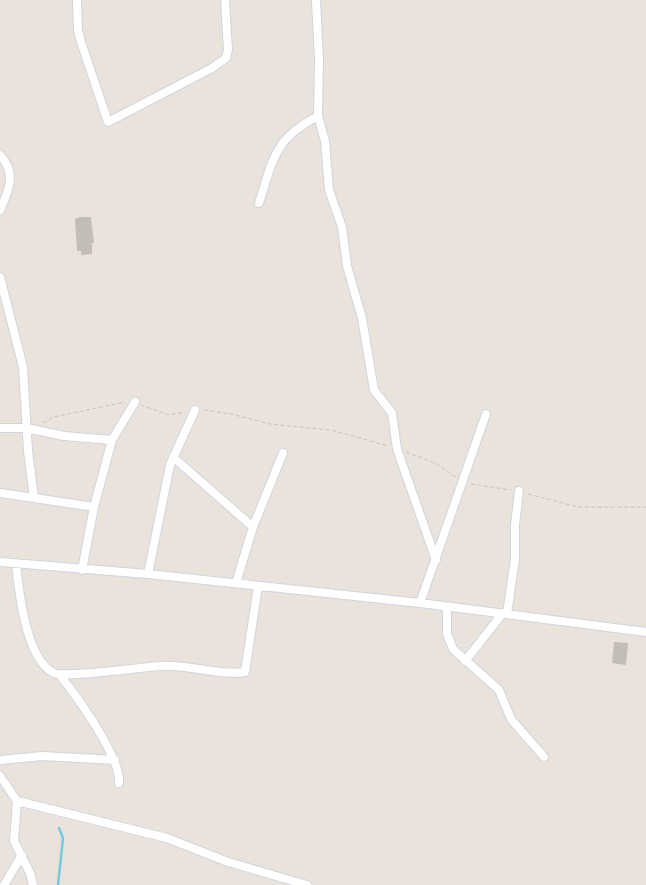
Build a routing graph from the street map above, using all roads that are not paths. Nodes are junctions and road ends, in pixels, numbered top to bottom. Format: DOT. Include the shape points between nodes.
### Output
graph roads {
  1 [pos="76,0"];
  2 [pos="225,0"];
  3 [pos="316,0"];
  4 [pos="318,116"];
  5 [pos="0,155"];
  6 [pos="259,203"];
  7 [pos="0,210"];
  8 [pos="0,277"];
  9 [pos="135,402"];
  10 [pos="195,410"];
  11 [pos="486,414"];
  12 [pos="0,428"];
  13 [pos="27,428"];
  14 [pos="112,440"];
  15 [pos="283,453"];
  16 [pos="173,457"];
  17 [pos="519,491"];
  18 [pos="0,493"];
  19 [pos="34,498"];
  20 [pos="94,507"];
  21 [pos="253,527"];
  22 [pos="436,560"];
  23 [pos="0,562"];
  24 [pos="16,564"];
  25 [pos="82,570"];
  26 [pos="148,574"];
  27 [pos="236,583"];
  28 [pos="258,586"];
  29 [pos="420,603"];
  30 [pos="447,607"];
  31 [pos="505,614"];
  32 [pos="646,632"];
  33 [pos="465,661"];
  34 [pos="60,675"];
  35 [pos="544,758"];
  36 [pos="0,760"];
  37 [pos="115,760"];
  38 [pos="0,776"];
  39 [pos="119,783"];
  40 [pos="17,800"];
  41 [pos="22,855"];
  42 [pos="4,885"];
  43 [pos="34,885"];
  44 [pos="306,885"];
  1 -- 2 [label="street" via="81,42 108,122 226,58"];
  3 -- 4 [label="street"];
  4 -- 6 [label="street" via="284,140 275,155"];
  4 -- 22 [label="street" via="325,141 329,190 342,227 347,266 362,318 374,390 392,413 397,449"];
  5 -- 7 [label="street" via="6,161 11,182"];
  8 -- 13 [label="street" via="24,367"];
  9 -- 14 [label="street"];
  10 -- 16 [label="street"];
  11 -- 22 [label="street"];
  12 -- 13 [label="street"];
  13 -- 14 [label="street" via="64,436"];
  13 -- 19 [label="street"];
  14 -- 20 [label="street"];
  15 -- 21 [label="street"];
  16 -- 21 [label="street"];
  16 -- 26 [label="street"];
  17 -- 31 [label="street" via="515,559"];
  18 -- 19 [label="street"];
  19 -- 20 [label="street"];
  20 -- 25 [label="street"];
  21 -- 27 [label="street"];
  22 -- 29 [label="street"];
  23 -- 24 [label="street"];
  24 -- 25 [label="street"];
  24 -- 34 [label="street" via="24,616 36,654 44,666"];
  25 -- 26 [label="street"];
  26 -- 27 [label="street"];
  27 -- 28 [label="street"];
  28 -- 29 [label="street"];
  28 -- 34 [label="street" via="245,672 162,666"];
  29 -- 30 [label="street"];
  30 -- 31 [label="street"];
  30 -- 33 [label="street" via="449,642"];
  31 -- 32 [label="street"];
  31 -- 33 [label="street"];
  33 -- 35 [label="street" via="499,690 511,719"];
  34 -- 37 [label="street"];
  36 -- 37 [label="street" via="42,756"];
  37 -- 39 [label="street"];
  38 -- 40 [label="street"];
  40 -- 41 [label="street" via="14,837"];
  40 -- 44 [label="street" via="167,838 228,862"];
  41 -- 42 [label="street"];
  41 -- 43 [label="street"];
}
